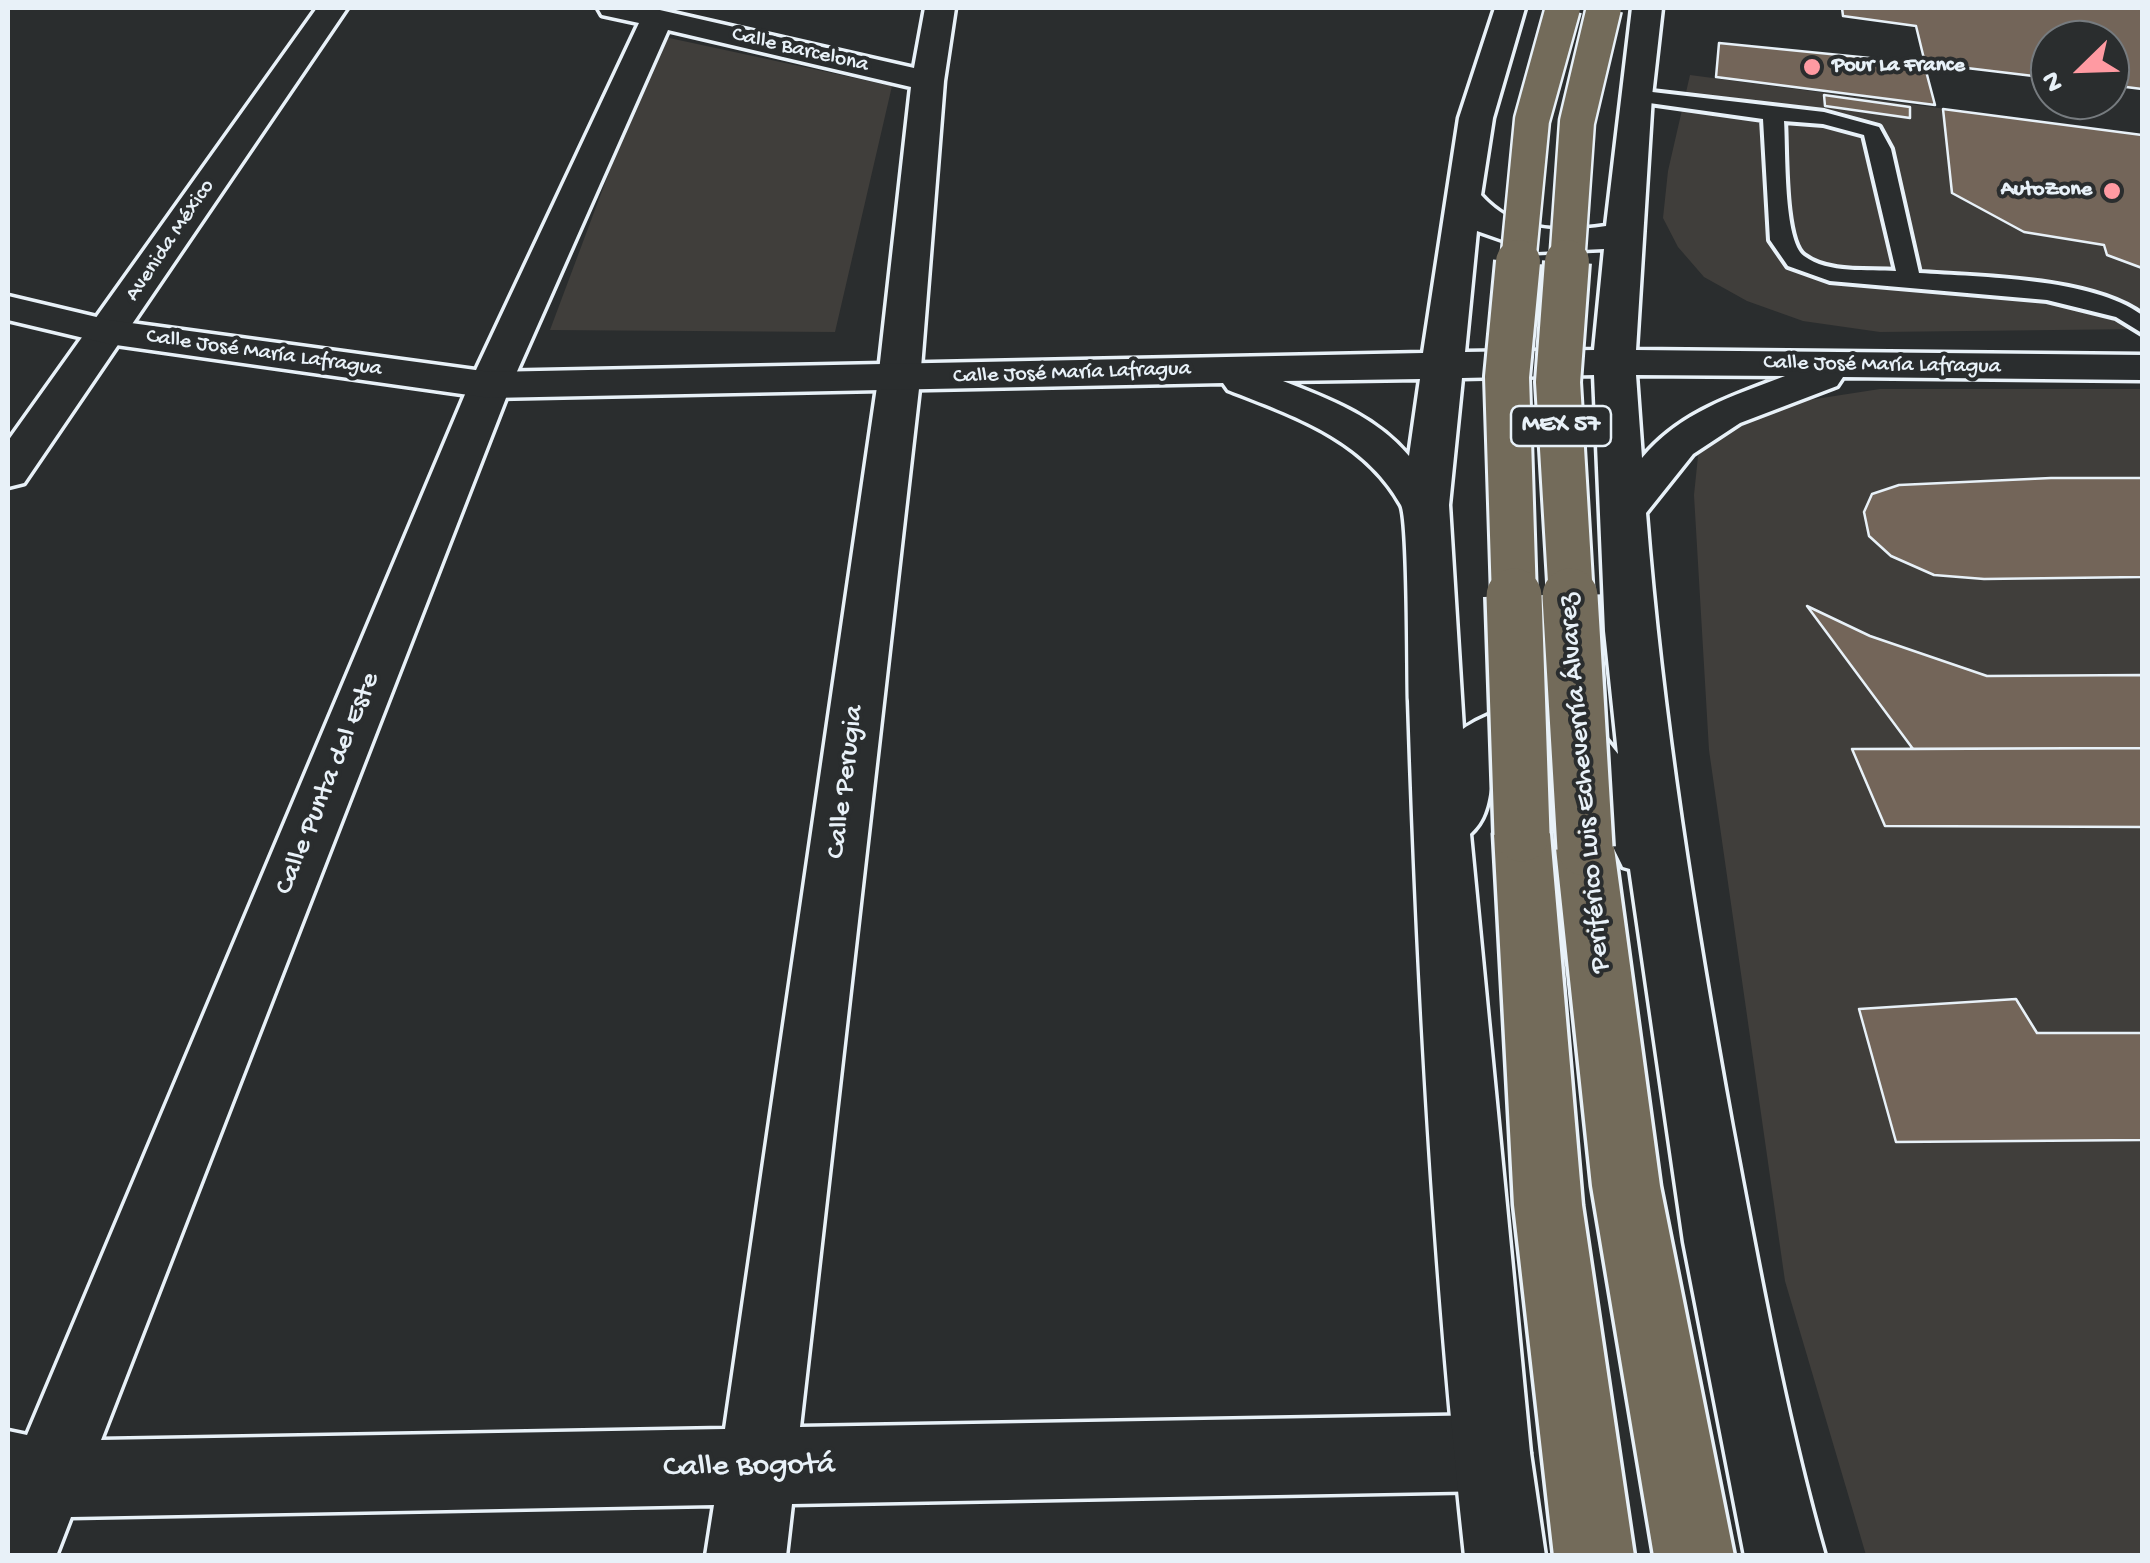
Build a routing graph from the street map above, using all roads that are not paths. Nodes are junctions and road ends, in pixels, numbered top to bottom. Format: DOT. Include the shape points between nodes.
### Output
graph roads {
  1 [pos="332,8"];
  2 [pos="940,8"];
  3 [pos="1510,8"];
  4 [pos="1563,8"];
  5 [pos="1604,8"];
  6 [pos="1648,8"];
  7 [pos="635,13"];
  8 [pos="928,80"];
  9 [pos="1635,96"];
  10 [pos="1773,114"];
  11 [pos="1462,197"];
  12 [pos="1626,233"];
  13 [pos="1908,280"];
  14 [pos="8,308"];
  15 [pos="2142,326"];
  16 [pos="109,332"];
  17 [pos="1614,362"];
  18 [pos="1439,364"];
  19 [pos="1854,366"];
  20 [pos="2142,368"];
  21 [pos="1206,369"];
  22 [pos="899,380"];
  23 [pos="490,385"];
  24 [pos="8,473"];
  25 [pos="1426,505"];
  26 [pos="1623,512"];
  27 [pos="1553,841"];
  28 [pos="1444,883"];
  29 [pos="1666,910"];
  30 [pos="1492,1453"];
  31 [pos="760,1468"];
  32 [pos="28,1474"];
  33 [pos="16,1556"];
  34 [pos="746,1556"];
  35 [pos="1505,1556"];
  36 [pos="1594,1556"];
  37 [pos="1694,1556"];
  38 [pos="1785,1556"];
  1 -- 16 [label="street, Avenida México"];
  2 -- 8 [label="street, Calle Perugia"];
  3 -- 11 [label="street" via="1476,118"];
  4 -- 27 [label="highway, Periférico Luis Echeverría Álvarez / MEX 57, bridge" via="1532,120 1507,377"];
  5 -- 27 [label="highway, Periférico Luis Echeverría Álvarez / MEX 57, bridge" via="1577,122 1558,382"];
  6 -- 9 [label="street"];
  7 -- 8 [label="street, Calle Barcelona"];
  7 -- 23 [label="street, Calle Punta del Este"];
  8 -- 22 [label="street, Calle Perugia"];
  9 -- 10 [label="lane"];
  9 -- 12 [label="street"];
  10 -- 13 [label="lane" via="1872,131"];
  10 -- 13 [label="lane" via="1781,240 1788,252 1830,274"];
  11 -- 12 [label="street" via="1474,214 1505,233 1556,243"];
  11 -- 18 [label="street"];
  12 -- 17 [label="street"];
  13 -- 15 [label="lane" via="2072,295 2112,306"];
  14 -- 16 [label="street, Calle José María Lafragua"];
  16 -- 23 [label="street, Calle José María Lafragua"];
  16 -- 24 [label="street, Avenida México"];
  17 -- 18 [label="street, Calle José María Lafragua"];
  17 -- 19 [label="street, Calle José María Lafragua"];
  17 -- 26 [label="street"];
  18 -- 21 [label="street, Calle José María Lafragua"];
  18 -- 25 [label="street"];
  19 -- 20 [label="street, Calle José María Lafragua"];
  19 -- 26 [label="street" via="1725,414 1677,444"];
  21 -- 22 [label="street, Calle José María Lafragua"];
  21 -- 25 [label="street" via="1331,414 1376,444"];
  22 -- 23 [label="street, Calle José María Lafragua"];
  22 -- 31 [label="street, Calle Perugia"];
  23 -- 32 [label="street, Calle Punta del Este"];
  25 -- 28 [label="street"];
  26 -- 29 [label="street" via="1630,631"];
  27 -- 36 [label="highway, Periférico Luis Echeverría Álvarez / MEX 57" via="1548,1205"];
  27 -- 37 [label="highway, Periférico Luis Echeverría Álvarez / MEX 57"];
  28 -- 29 [label="street" via="1466,761 1489,734 1520,723 1560,725 1598,761"];
  28 -- 30 [label="street"];
  29 -- 38 [label="street" via="1719,1242"];
  30 -- 31 [label="street, Calle Bogotá"];
  30 -- 35 [label="street"];
  31 -- 32 [label="street, Calle Bogotá"];
  31 -- 34 [label="street, Calle Perugia"];
  32 -- 33 [label="street, Calle Punta del Este"];
}
